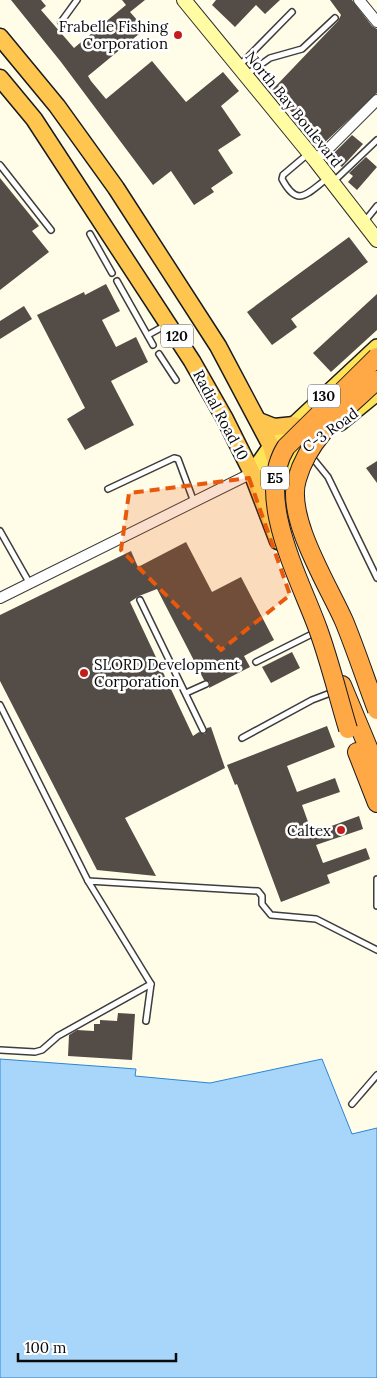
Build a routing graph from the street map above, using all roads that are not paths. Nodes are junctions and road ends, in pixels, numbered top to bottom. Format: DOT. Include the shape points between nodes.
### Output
graph roads {
  1 [pos="77,0"];
  2 [pos="184,0"];
  3 [pos="359,0"];
  4 [pos="292,12"];
  5 [pos="335,18"];
  6 [pos="61,22"];
  7 [pos="377,22"];
  8 [pos="0,37"];
  9 [pos="242,71"];
  10 [pos="0,78"];
  11 [pos="377,100"];
  12 [pos="377,140"];
  13 [pos="312,156"];
  14 [pos="0,165"];
  15 [pos="330,180"];
  16 [pos="377,206"];
  17 [pos="364,223"];
  18 [pos="51,230"];
  19 [pos="90,234"];
  20 [pos="377,240"];
  21 [pos="112,273"];
  22 [pos="117,281"];
  23 [pos="169,323"];
  24 [pos="148,336"];
  25 [pos="154,345"];
  26 [pos="377,347"];
  27 [pos="159,354"];
  28 [pos="377,357"];
  29 [pos="176,380"];
  30 [pos="377,380"];
  31 [pos="377,393"];
  32 [pos="259,421"];
  33 [pos="294,425"];
  34 [pos="271,446"];
  35 [pos="304,449"];
  36 [pos="278,469"];
  37 [pos="252,473"];
  38 [pos="108,490"];
  39 [pos="194,503"];
  40 [pos="290,509"];
  41 [pos="0,532"];
  42 [pos="377,578"];
  43 [pos="30,584"];
  44 [pos="0,598"];
  45 [pos="140,600"];
  46 [pos="317,632"];
  47 [pos="256,662"];
  48 [pos="206,684"];
  49 [pos="336,691"];
  50 [pos="186,693"];
  51 [pos="377,704"];
  52 [pos="0,705"];
  53 [pos="204,730"];
  54 [pos="242,738"];
  55 [pos="377,780"];
  56 [pos="377,803"];
  57 [pos="377,879"];
  58 [pos="88,881"];
  59 [pos="377,906"];
  60 [pos="377,950"];
  61 [pos="151,984"];
  62 [pos="146,1021"];
  63 [pos="0,1050"];
  64 [pos="377,1075"];
  65 [pos="352,1104"];
  1 -- 6 [label="lane"];
  2 -- 9 [label="main road, North Bay Boulevard"];
  3 -- 7 [label="street"];
  4 -- 9 [label="lane"];
  5 -- 9 [label="lane" via="302,49 270,58"];
  8 -- 32 [label="highway, Radial Road 10 / 120" via="57,106 116,188 218,346"];
  9 -- 13 [label="main road, North Bay Boulevard"];
  10 -- 23 [label="highway, Radial Road 10 / 120" via="34,119"];
  11 -- 13 [label="street" via="331,146"];
  12 -- 15 [label="lane"];
  13 -- 15 [label="main road, North Bay Boulevard"];
  13 -- 15 [label="lane" via="283,175 290,193 304,196"];
  14 -- 18 [label="lane"];
  15 -- 17 [label="main road, North Bay Boulevard"];
  16 -- 17 [label="lane"];
  17 -- 20 [label="main road, North Bay Boulevard"];
  19 -- 21 [label="lane"];
  22 -- 24 [label="lane"];
  23 -- 24 [label="lane"];
  23 -- 37 [label="highway, Radial Road 10 / 120" via="225,419"];
  24 -- 25 [label="lane"];
  26 -- 33 [label="main road, C-3 Road / 130"];
  27 -- 29 [label="lane"];
  28 -- 46 [label="highway, E5, bridge" via="286,447 277,468 275,501 279,523"];
  30 -- 51 [label="highway, E5, bridge" via="316,439 295,486 299,522"];
  31 -- 35 [label="main road, C-3 Road / 130"];
  32 -- 33 [label="highway" via="274,427"];
  32 -- 34 [label="highway, Radial Road 10 / 120"];
  33 -- 34 [label="main road, C-3 Road / 130"];
  34 -- 36 [label="highway, Radial Road 10 / 120"];
  34 -- 37 [label="main road, C-3 Road / 130"];
  35 -- 36 [label="main road, C-3 Road / 130"];
  35 -- 40 [label="highway" via="295,469"];
  35 -- 42 [label="lane" via="328,477"];
  36 -- 37 [label="main road, C-3 Road / 130"];
  36 -- 40 [label="highway, Radial Road 10 / 120"];
  37 -- 39 [label="street"];
  37 -- 46 [label="highway, Radial Road 10 / 120"];
  38 -- 39 [label="lane" via="174,458 178,459"];
  39 -- 43 [label="street"];
  40 -- 51 [label="highway, Radial Road 10 / 120"];
  41 -- 43 [label="lane"];
  43 -- 44 [label="street"];
  45 -- 50 [label="lane"];
  46 -- 47 [label="lane"];
  46 -- 49 [label="highway, Radial Road 10 / 120"];
  46 -- 55 [label="highway, bridge"];
  46 -- 56 [label="highway, bridge" via="348,729"];
  48 -- 50 [label="lane"];
  49 -- 54 [label="lane" via="312,700"];
  49 -- 55 [label="highway, Radial Road 10 / 120"];
  50 -- 53 [label="lane"];
  52 -- 58 [label="lane"];
  57 -- 59 [label="lane"];
  58 -- 60 [label="lane" via="258,892 271,916 316,920"];
  58 -- 61 [label="lane"];
  61 -- 62 [label="lane"];
  61 -- 63 [label="lane" via="58,1036 42,1050"];
  64 -- 65 [label="lane"];
}
